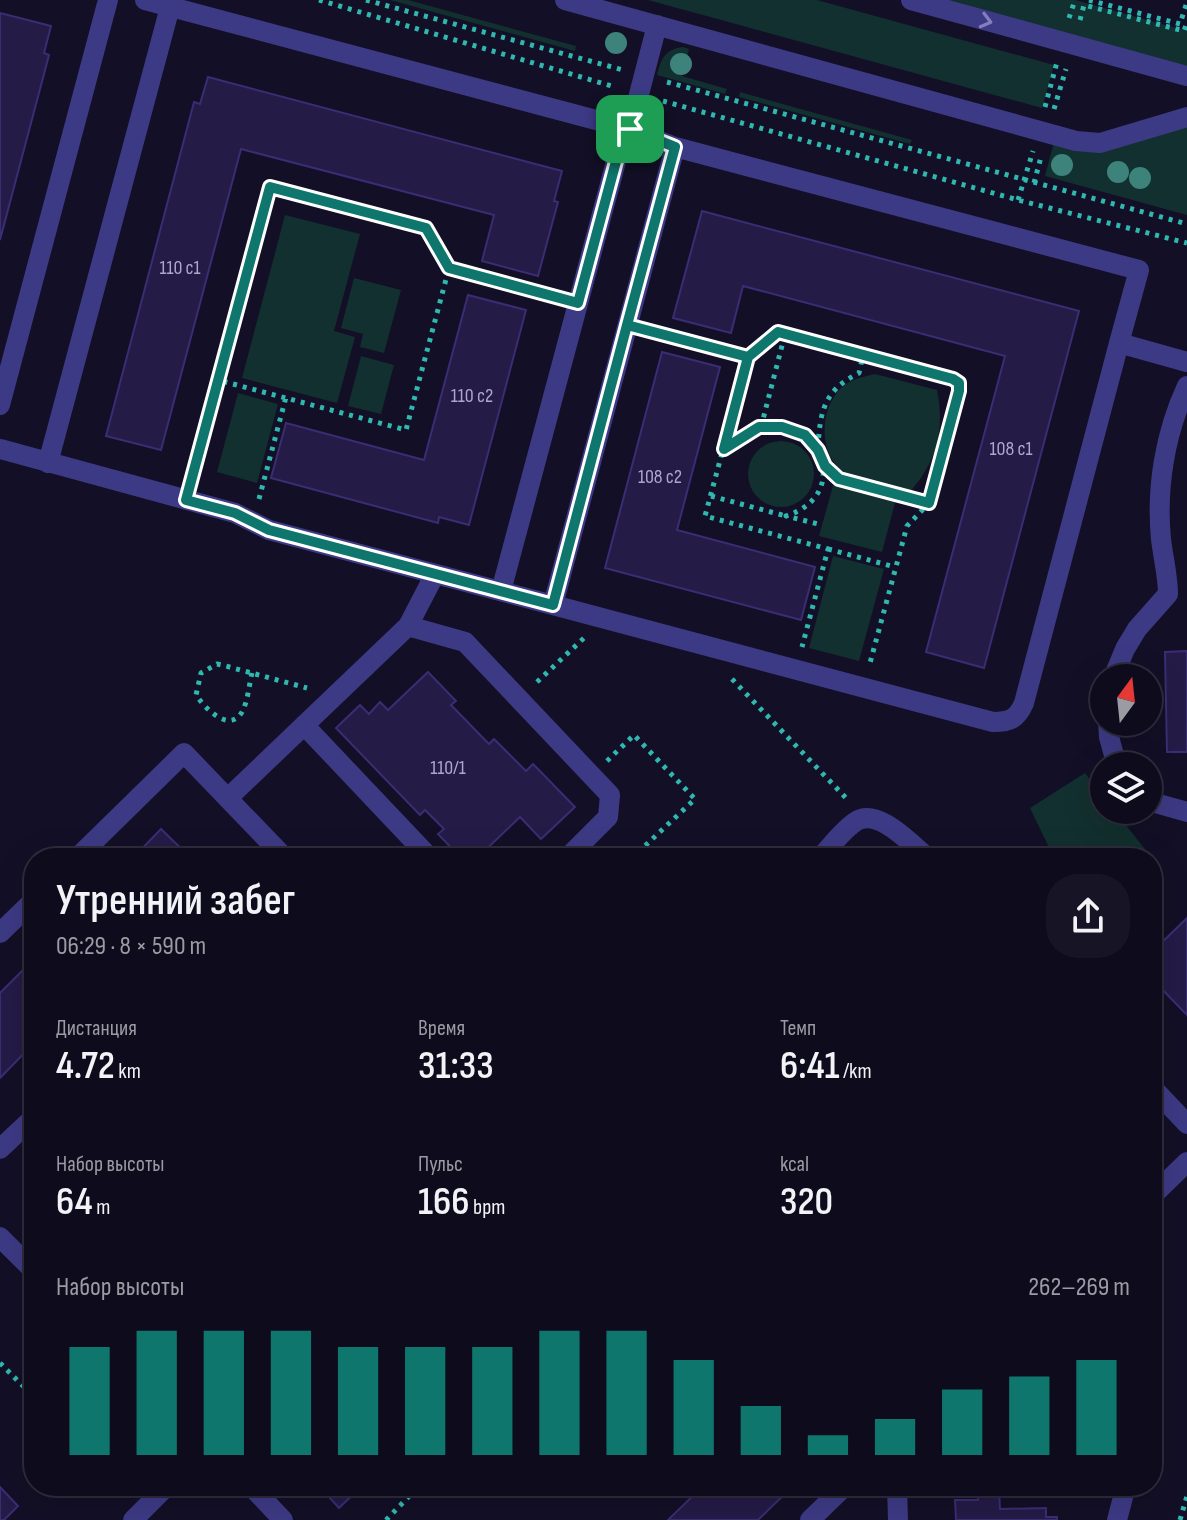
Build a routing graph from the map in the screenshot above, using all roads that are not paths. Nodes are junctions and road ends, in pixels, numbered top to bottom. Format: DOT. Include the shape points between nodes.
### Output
graph roads {
  1 [pos="108,0"];
  2 [pos="145,0"];
  3 [pos="565,0"];
  4 [pos="911,0"];
  5 [pos="170,7"];
  6 [pos="657,25"];
  7 [pos="1187,76"];
  8 [pos="1187,117"];
  9 [pos="627,128"];
  10 [pos="675,147"];
  11 [pos="1119,343"];
  12 [pos="1187,362"];
  13 [pos="1187,386"];
  14 [pos="0,405"];
  15 [pos="0,449"];
  16 [pos="48,463"];
  17 [pos="435,574"];
  18 [pos="501,591"];
  19 [pos="553,605"];
  20 [pos="408,626"];
  21 [pos="1119,664"];
  22 [pos="304,725"];
  23 [pos="228,798"];
  24 [pos="1162,805"];
  25 [pos="1187,812"];
  26 [pos="87,848"];
  27 [pos="276,848"];
  28 [pos="421,848"];
  29 [pos="577,848"];
  30 [pos="829,848"];
  31 [pos="916,848"];
  32 [pos="24,910"];
  33 [pos="0,933"];
  34 [pos="1162,1098"];
  35 [pos="1187,1124"];
  36 [pos="24,1126"];
  37 [pos="0,1149"];
  38 [pos="1187,1162"];
  39 [pos="1162,1186"];
  40 [pos="0,1237"];
  41 [pos="24,1261"];
  42 [pos="157,1496"];
  43 [pos="260,1496"];
  44 [pos="835,1496"];
  45 [pos="897,1496"];
  46 [pos="1123,1496"];
  47 [pos="133,1520"];
  48 [pos="283,1520"];
  49 [pos="810,1520"];
  50 [pos="898,1520"];
  51 [pos="1117,1520"];
  1 -- 14 [label="street"];
  2 -- 5 [label="street"];
  3 -- 6 [label="street"];
  4 -- 7 [label="street, one-way"];
  5 -- 9 [label="street"];
  5 -- 16 [label="street"];
  6 -- 8 [label="street" via="1076,141 1100,143"];
  6 -- 9 [label="street"];
  9 -- 10 [label="street"];
  9 -- 18 [label="street"];
  10 -- 11 [label="street" via="1139,270"];
  10 -- 19 [label="street"];
  11 -- 12 [label="street"];
  11 -- 19 [label="street" via="1018,715 1007,723"];
  13 -- 21 [label="street" via="1162,477 1161,537 1168,594 1137,629"];
  15 -- 16 [label="street"];
  16 -- 17 [label="street"];
  17 -- 18 [label="street"];
  17 -- 20 [label="street"];
  18 -- 19 [label="street"];
  20 -- 22 [label="street"];
  20 -- 29 [label="street" via="465,642 610,795 605,821"];
  22 -- 23 [label="street"];
  22 -- 28 [label="street"];
  23 -- 26 [label="street" via="184,753"];
  23 -- 27 [label="street"];
  24 -- 25 [label="street"];
  30 -- 31 [label="street" via="864,817 877,817"];
  32 -- 33 [label="street"];
  34 -- 35 [label="street"];
  36 -- 37 [label="street"];
  38 -- 39 [label="street"];
  40 -- 41 [label="street"];
  42 -- 47 [label="street"];
  43 -- 48 [label="street"];
  44 -- 49 [label="street"];
  45 -- 50 [label="street"];
  46 -- 51 [label="street"];
}
